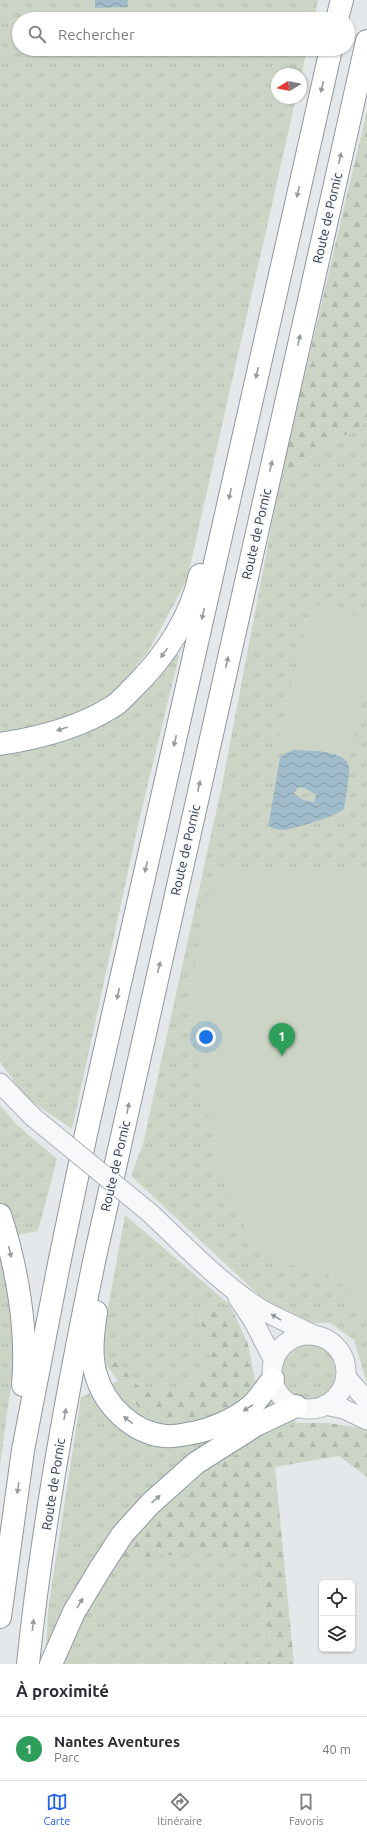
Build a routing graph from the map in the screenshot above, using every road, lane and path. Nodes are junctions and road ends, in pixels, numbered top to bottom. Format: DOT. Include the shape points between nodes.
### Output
graph roads {
  1 [pos="342,0"];
  2 [pos="339,12"];
  3 [pos="367,41"];
  4 [pos="329,56"];
  5 [pos="224,521"];
  6 [pos="0,744"];
  7 [pos="0,1083"];
  8 [pos="108,1201"];
  9 [pos="0,1214"];
  10 [pos="231,1287"];
  11 [pos="311,1334"];
  12 [pos="273,1370"];
  13 [pos="346,1377"];
  14 [pos="367,1402"];
  15 [pos="325,1405"];
  16 [pos="296,1406"];
  17 [pos="367,1420"];
  18 [pos="23,1450"];
  19 [pos="0,1617"];
  20 [pos="28,1664"];
  21 [pos="51,1664"];
  1 -- 2 [label="highway"];
  8 -- 3 [label="highway, Route de Pornic, one-way"];
  4 -- 5 [label="highway, one-way"];
  5 -- 6 [label="highway, one-way" via="206,548 198,582 169,645 151,670 114,707 80,723 34,739"];
  5 -- 18 [label="highway, one-way" via="86,1134 58,1264"];
  7 -- 10 [label="street, bridge" via="33,1117 150,1213"];
  12 -- 8 [label="highway, one-way" via="252,1405 221,1424 203,1431 177,1436 161,1435 139,1428 112,1406 96,1375 93,1355 94,1323 110,1234"];
  20 -- 8 [label="highway, Route de Pornic, one-way" via="57,1457 85,1304"];
  9 -- 18 [label="highway, one-way" via="15,1275 24,1340 24,1373 18,1418"];
  11 -- 10 [label="street, one-way" via="259,1308"];
  10 -- 12 [label="street" via="253,1320"];
  11 -- 12 [label="street" via="297,1337 284,1344"];
  11 -- 13 [label="street" via="321,1336 338,1348 346,1367"];
  12 -- 16 [label="street" via="281,1396"];
  13 -- 14 [label="street"];
  13 -- 15 [label="street" via="337,1397"];
  15 -- 16 [label="street" via="308,1409"];
  15 -- 17 [label="street" via="344,1409"];
  21 -- 16 [label="highway, one-way" via="74,1612 100,1569 122,1534 150,1504 196,1463 256,1425"];
  18 -- 19 [label="highway, one-way"];
}
